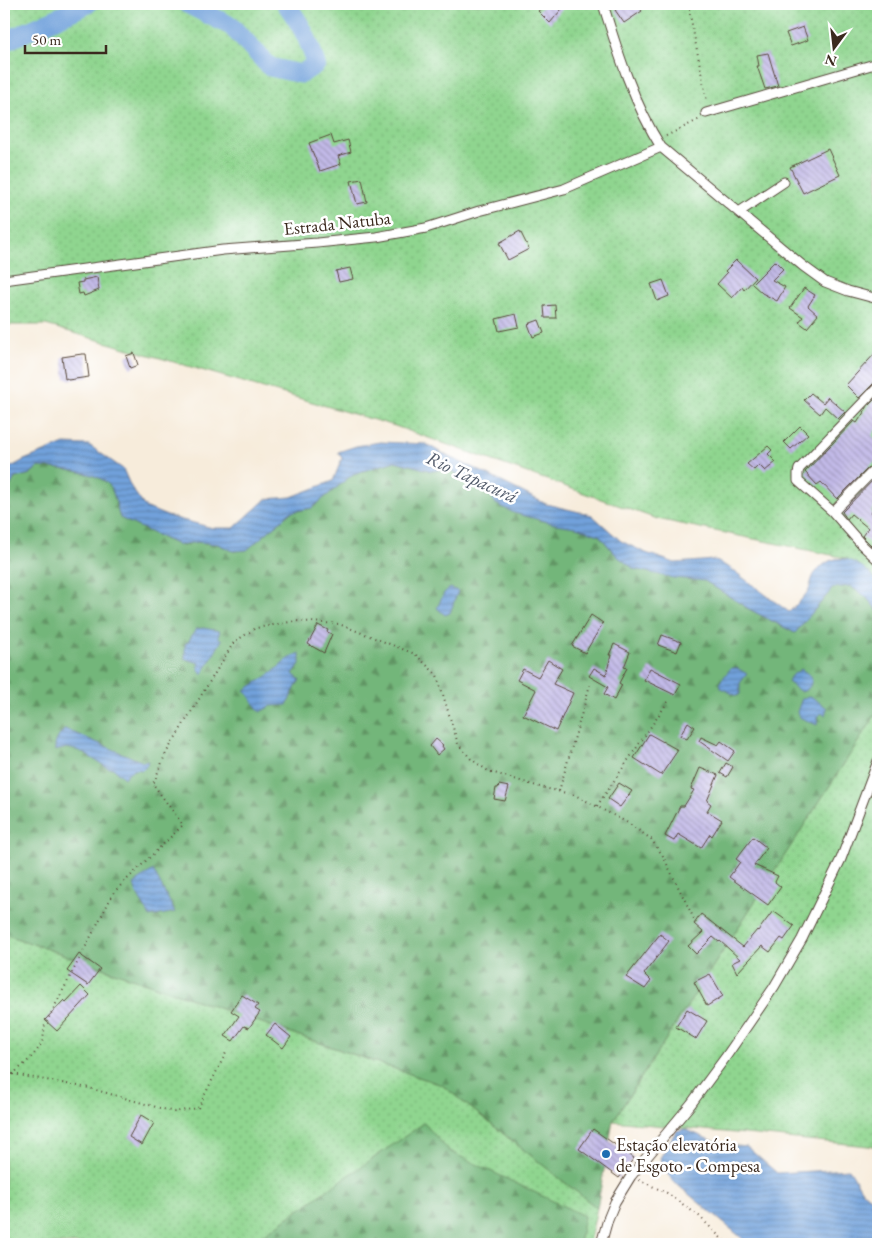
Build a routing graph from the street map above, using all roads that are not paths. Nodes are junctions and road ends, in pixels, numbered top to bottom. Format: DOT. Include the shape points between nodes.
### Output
graph roads {
  1 [pos="602,4"];
  2 [pos="878,63"];
  3 [pos="706,113"];
  4 [pos="661,147"];
  5 [pos="784,182"];
  6 [pos="739,212"];
  7 [pos="4,280"];
  8 [pos="878,299"];
  9 [pos="878,387"];
  10 [pos="878,466"];
  11 [pos="833,512"];
  12 [pos="878,559"];
  13 [pos="878,761"];
  14 [pos="601,1244"];
  1 -- 4 [label="street" via="649,128"];
  2 -- 3 [label="street"];
  4 -- 6 [label="street"];
  4 -- 7 [label="street, Estrada Natuba" via="564,189 426,228 376,237 223,250"];
  5 -- 6 [label="street"];
  6 -- 8 [label="street" via="825,282"];
  9 -- 11 [label="street" via="799,469 798,480"];
  10 -- 11 [label="street"];
  11 -- 12 [label="street"];
  13 -- 14 [label="street" via="841,859 802,939 774,987 725,1058 631,1176 615,1202"];
}
